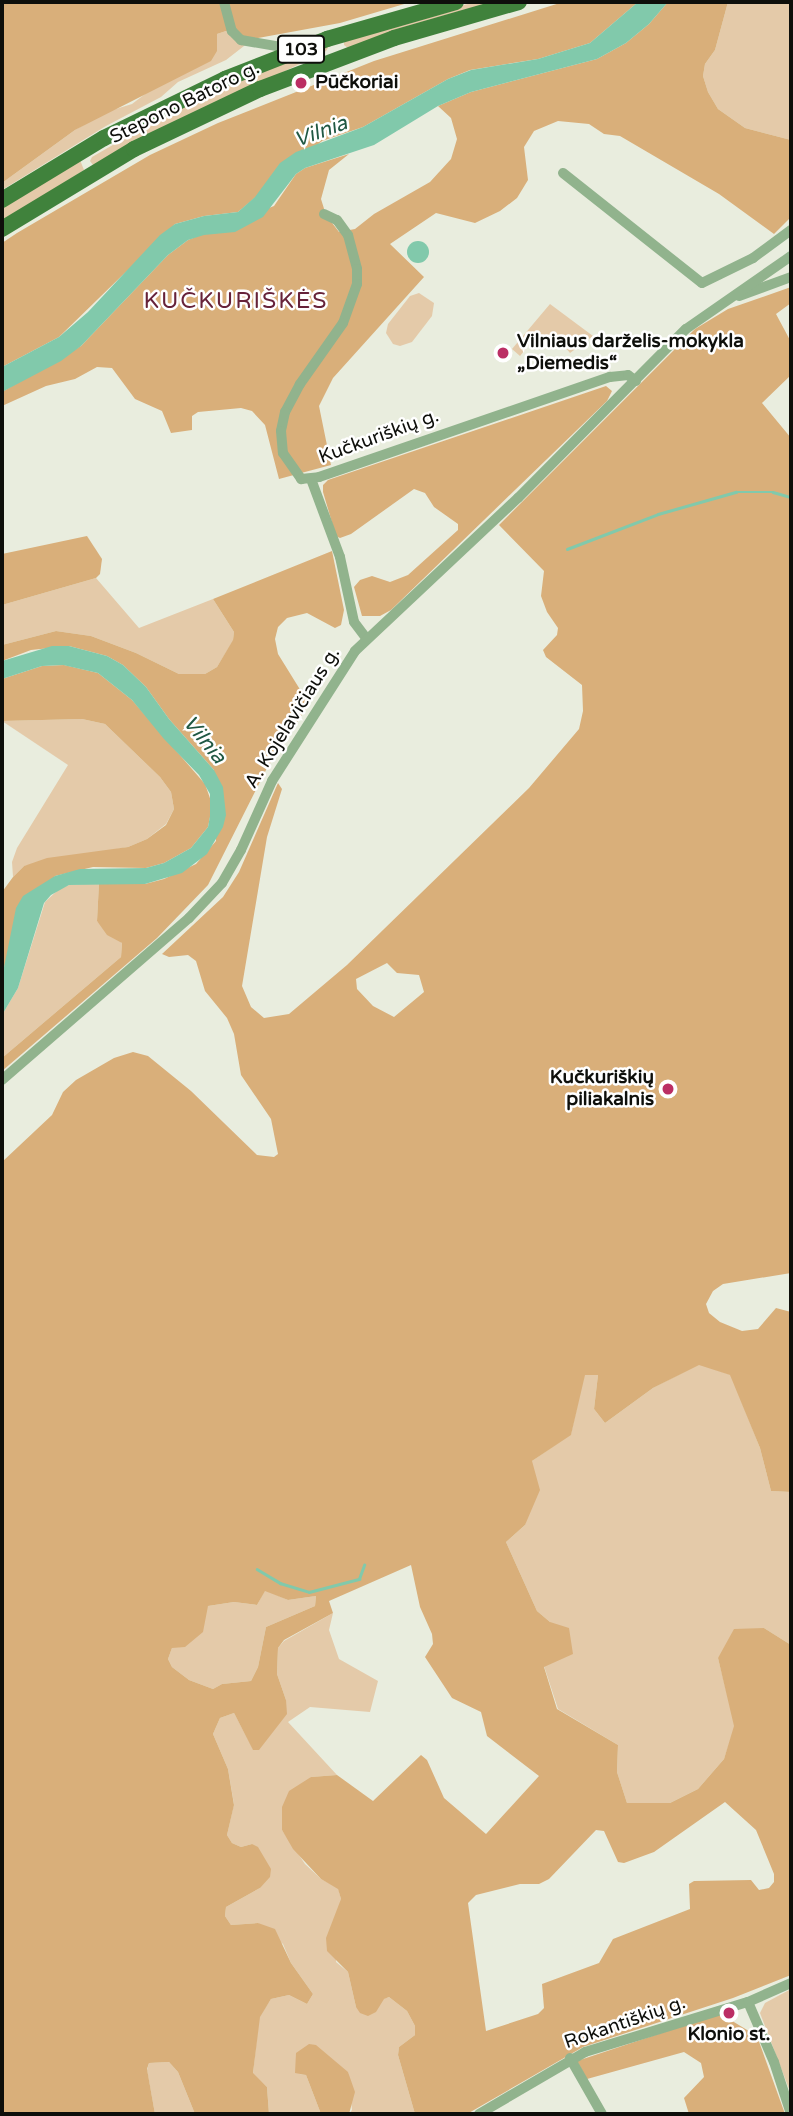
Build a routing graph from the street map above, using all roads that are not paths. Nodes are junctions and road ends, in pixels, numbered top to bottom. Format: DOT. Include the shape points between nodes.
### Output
graph roads {
  1 [pos="224,2"];
  2 [pos="456,2"];
  3 [pos="519,2"];
  4 [pos="327,39"];
  5 [pos="252,44"];
  6 [pos="252,67"];
  7 [pos="288,77"];
  8 [pos="104,138"];
  9 [pos="101,167"];
  10 [pos="563,173"];
  11 [pos="2,200"];
  12 [pos="324,214"];
  13 [pos="2,229"];
  14 [pos="791,230"];
  15 [pos="791,257"];
  16 [pos="791,277"];
  17 [pos="725,300"];
  18 [pos="636,380"];
  19 [pos="311,479"];
  20 [pos="367,639"];
  21 [pos="2,1080"];
  22 [pos="791,1983"];
  23 [pos="748,2002"];
  24 [pos="570,2058"];
  25 [pos="479,2114"];
  26 [pos="602,2114"];
  27 [pos="791,2114"];
  1 -- 5 [label="street" via="232,31"];
  2 -- 4 [label="main road, Stepono Batoro g. / 103"];
  3 -- 7 [label="main road, Stepono Batoro g. / 103" via="394,38"];
  4 -- 5 [label="street" via="285,47"];
  4 -- 6 [label="main road, Stepono Batoro g. / 103"];
  4 -- 7 [label="main road" via="334,43 334,50 304,63"];
  5 -- 6 [label="street" via="257,55"];
  6 -- 8 [label="main road, Stepono Batoro g. / 103"];
  7 -- 9 [label="main road, Stepono Batoro g. / 103"];
  8 -- 9 [label="main road" via="85,159 88,168"];
  8 -- 11 [label="main road, Stepono Batoro g. / 103"];
  9 -- 13 [label="main road, Stepono Batoro g. / 103"];
  10 -- 14 [label="street" via="702,283 753,258"];
  12 -- 19 [label="street, Kučkuriškių g." via="337,220 348,235 357,284 343,323 285,412 283,453 301,479"];
  15 -- 17 [label="street, A. Kojelavičiaus g."];
  16 -- 17 [label="street, A. Kojelavičiaus g."];
  17 -- 18 [label="street, A. Kojelavičiaus g." via="686,330"];
  18 -- 19 [label="street, Kučkuriškių g." via="622,375 599,381"];
  18 -- 20 [label="street, A. Kojelavičiaus g."];
  19 -- 20 [label="street" via="340,557 354,622"];
  20 -- 21 [label="street, A. Kojelavičiaus g." via="335,678 272,781 222,883 189,918"];
  22 -- 23 [label="street, Rokantiškių g."];
  23 -- 24 [label="street, Rokantiškių g."];
  23 -- 27 [label="street"];
  24 -- 25 [label="street, Rokantiškių g."];
  24 -- 26 [label="street"];
}
